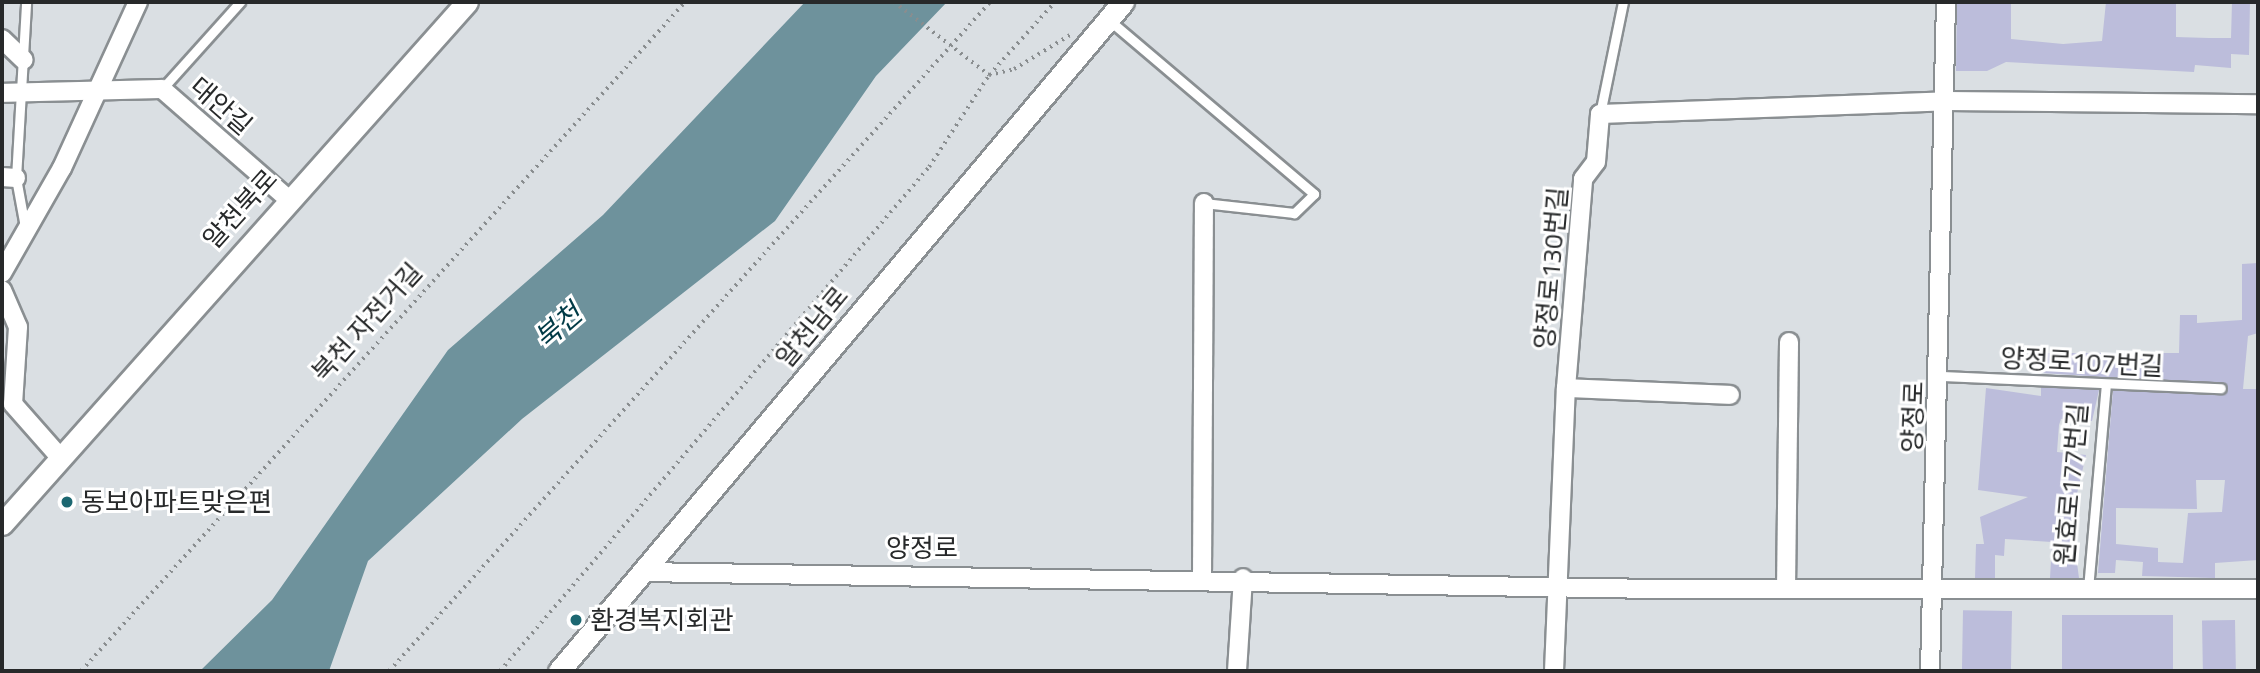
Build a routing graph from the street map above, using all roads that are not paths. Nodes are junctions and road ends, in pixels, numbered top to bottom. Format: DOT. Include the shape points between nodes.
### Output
graph roads {
  1 [pos="26,2"];
  2 [pos="138,2"];
  3 [pos="240,2"];
  4 [pos="467,2"];
  5 [pos="1123,2"];
  6 [pos="1623,2"];
  7 [pos="1947,2"];
  8 [pos="1108,20"];
  9 [pos="2,39"];
  10 [pos="24,60"];
  11 [pos="162,89"];
  12 [pos="95,92"];
  13 [pos="2,93"];
  14 [pos="23,93"];
  15 [pos="1947,101"];
  16 [pos="2258,104"];
  17 [pos="1601,114"];
  18 [pos="9,177"];
  19 [pos="287,198"];
  20 [pos="1204,203"];
  21 [pos="25,227"];
  22 [pos="2,273"];
  23 [pos="2,290"];
  24 [pos="1789,342"];
  25 [pos="1941,376"];
  26 [pos="2106,385"];
  27 [pos="1566,388"];
  28 [pos="2221,388"];
  29 [pos="1730,395"];
  30 [pos="58,455"];
  31 [pos="2,524"];
  32 [pos="642,572"];
  33 [pos="1202,577"];
  34 [pos="1243,578"];
  35 [pos="1559,588"];
  36 [pos="1786,589"];
  37 [pos="1933,589"];
  38 [pos="2088,589"];
  39 [pos="2258,589"];
  40 [pos="559,671"];
  41 [pos="1237,671"];
  42 [pos="1555,671"];
  43 [pos="1930,671"];
  1 -- 10 [label="lane"];
  2 -- 12 [label="street"];
  3 -- 11 [label="lane"];
  4 -- 19 [label="street, 알천북로"];
  5 -- 8 [label="street, 알천남로"];
  6 -- 17 [label="lane"];
  7 -- 15 [label="street, 양정로"];
  8 -- 20 [label="lane" via="1314,194 1294,213"];
  8 -- 32 [label="street, 알천남로"];
  9 -- 10 [label="street"];
  10 -- 14 [label="lane"];
  11 -- 12 [label="street, 대안길"];
  11 -- 19 [label="street, 대안길"];
  12 -- 14 [label="street, 대안길"];
  12 -- 21 [label="street" via="62,168"];
  13 -- 14 [label="street, 대안길"];
  14 -- 18 [label="lane"];
  15 -- 16 [label="street"];
  15 -- 17 [label="street"];
  15 -- 25 [label="street, 양정로"];
  17 -- 27 [label="street, 양정로130번길" via="1596,162 1583,179"];
  18 -- 21 [label="lane"];
  19 -- 30 [label="street, 알천북로"];
  20 -- 33 [label="street"];
  21 -- 22 [label="street"];
  23 -- 30 [label="street" via="18,327 13,404"];
  24 -- 36 [label="street"];
  25 -- 26 [label="lane, 양정로107번길"];
  25 -- 37 [label="street, 양정로"];
  26 -- 28 [label="lane, 양정로107번길"];
  26 -- 38 [label="lane, 원효로177번길"];
  27 -- 29 [label="street, 양정로130번길"];
  27 -- 35 [label="street, 양정로130번길"];
  30 -- 31 [label="street, 알천북로"];
  32 -- 33 [label="street, 양정로"];
  32 -- 40 [label="street, 알천남로"];
  33 -- 34 [label="street, 양정로"];
  34 -- 35 [label="street, 양정로"];
  34 -- 41 [label="street"];
  35 -- 36 [label="street, 양정로"];
  35 -- 42 [label="street"];
  36 -- 37 [label="street, 양정로"];
  37 -- 38 [label="street, 원효로177번길"];
  37 -- 43 [label="street"];
  38 -- 39 [label="street, 원효로177번길"];
}
